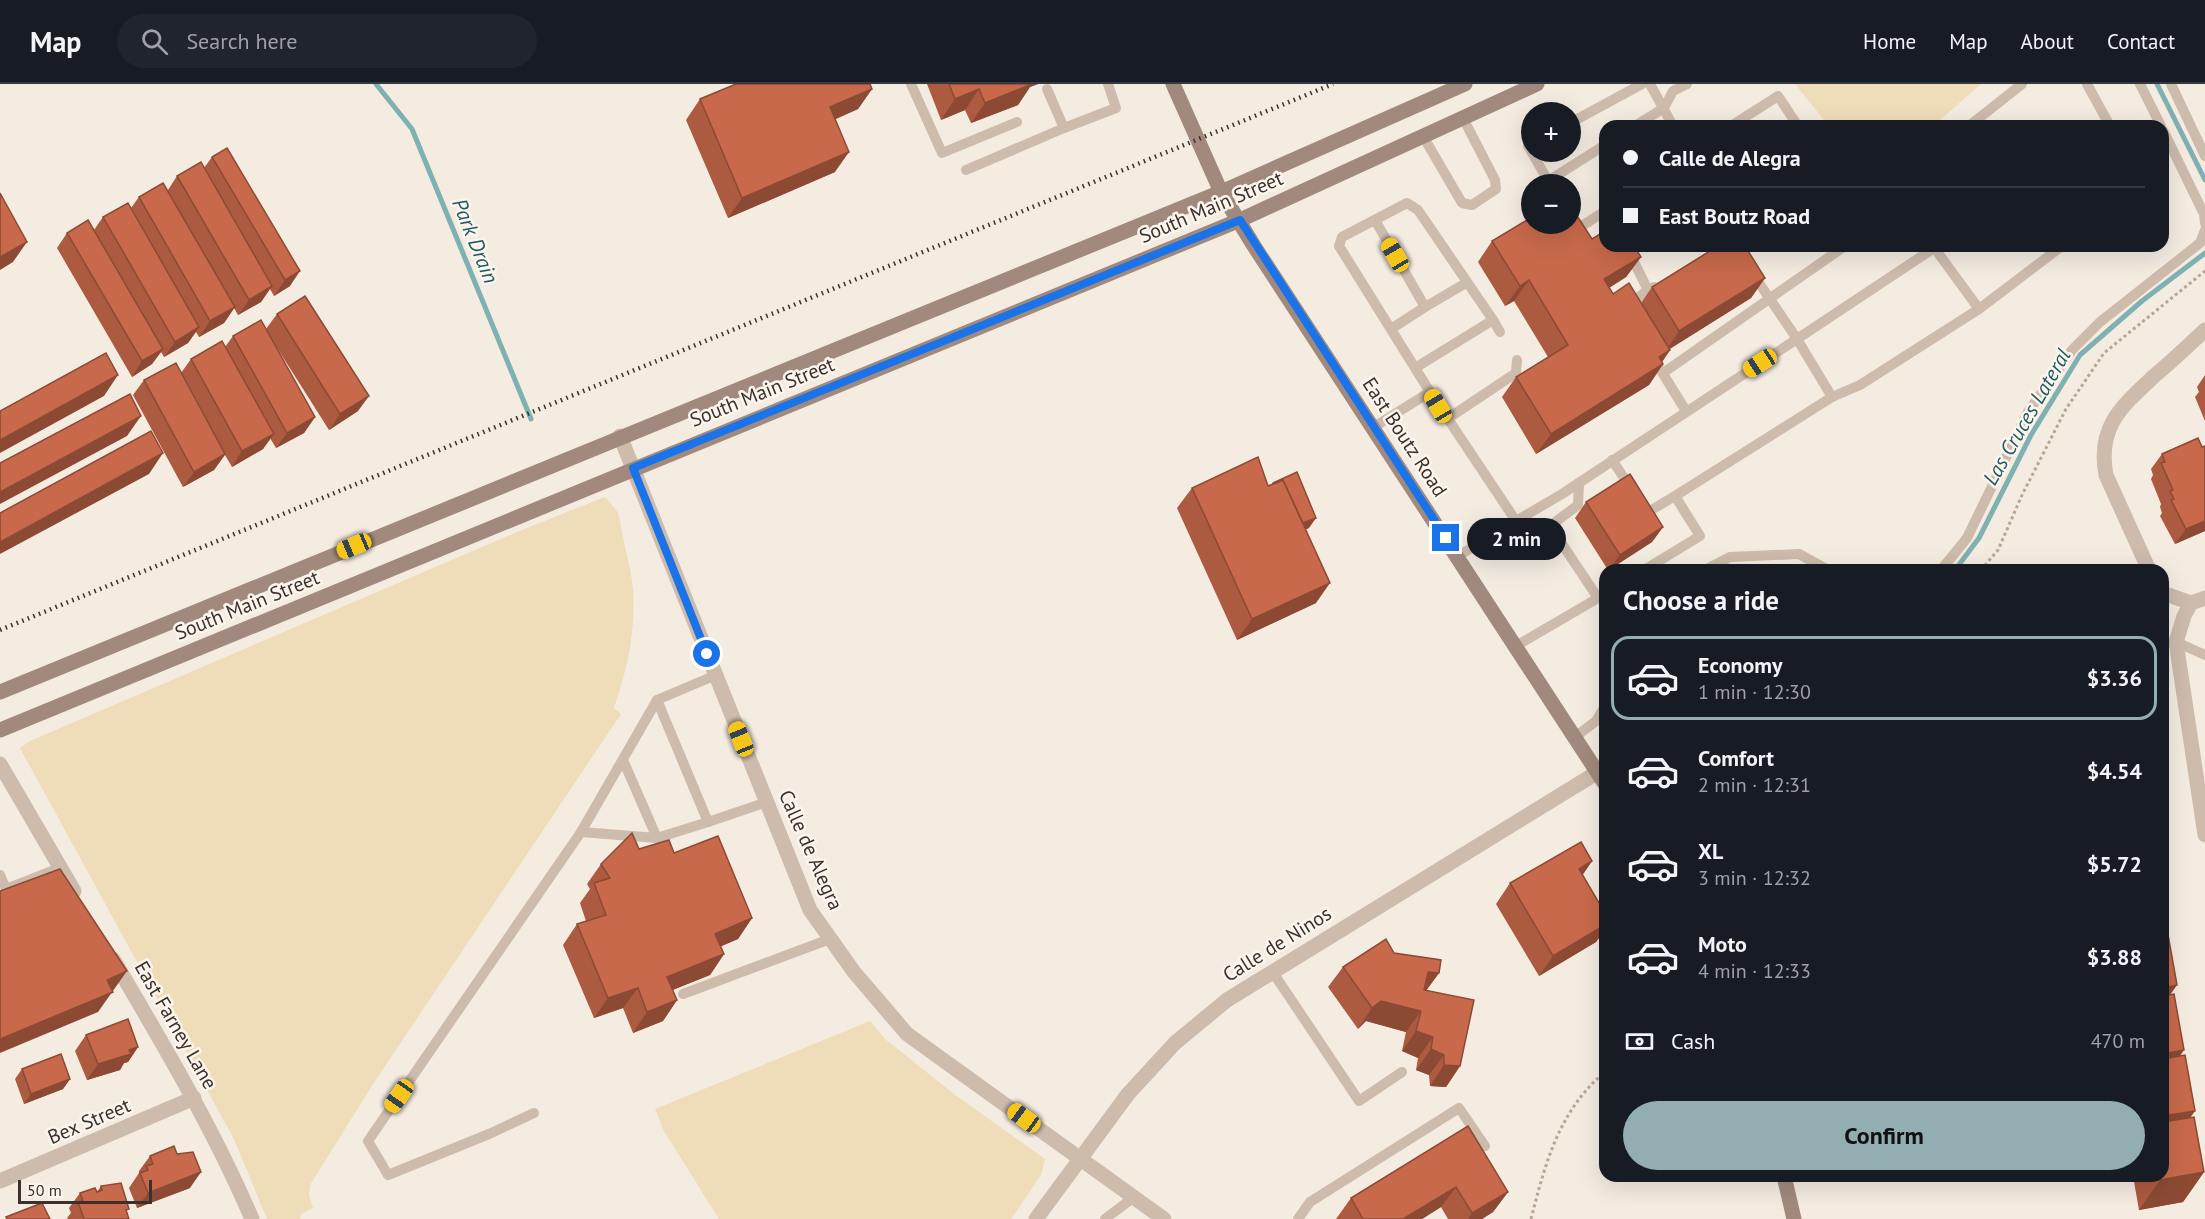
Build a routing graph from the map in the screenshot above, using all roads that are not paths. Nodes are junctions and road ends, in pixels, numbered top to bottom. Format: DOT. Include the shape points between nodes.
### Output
graph roads {
  1 [pos="912,84"];
  2 [pos="1108,84"];
  3 [pos="1173,84"];
  4 [pos="1465,84"];
  5 [pos="1537,84"];
  6 [pos="1642,84"];
  7 [pos="1650,84"];
  8 [pos="1687,84"];
  9 [pos="2022,84"];
  10 [pos="2087,84"];
  11 [pos="2140,84"];
  12 [pos="2171,84"];
  13 [pos="1047,90"];
  14 [pos="1664,108"];
  15 [pos="1581,117"];
  16 [pos="1463,118"];
  17 [pos="1645,120"];
  18 [pos="1669,120"];
  19 [pos="1740,120"];
  20 [pos="1794,120"];
  21 [pos="1977,120"];
  22 [pos="2107,120"];
  23 [pos="2158,120"];
  24 [pos="1017,122"];
  25 [pos="1064,128"];
  26 [pos="1423,136"];
  27 [pos="2169,142"];
  28 [pos="1599,149"];
  29 [pos="2205,156"];
  30 [pos="966,170"];
  31 [pos="1562,174"];
  32 [pos="1221,192"];
  33 [pos="1599,215"];
  34 [pos="1240,220"];
  35 [pos="1375,220"];
  36 [pos="2205,223"];
  37 [pos="1581,227"];
  38 [pos="2205,230"];
  39 [pos="1629,252"];
  40 [pos="1837,252"];
  41 [pos="1927,252"];
  42 [pos="1938,252"];
  43 [pos="2053,252"];
  44 [pos="1747,264"];
  45 [pos="1668,279"];
  46 [pos="1466,283"];
  47 [pos="1648,291"];
  48 [pos="1769,300"];
  49 [pos="1425,307"];
  50 [pos="1979,309"];
  51 [pos="1629,318"];
  52 [pos="1493,320"];
  53 [pos="1391,329"];
  54 [pos="2205,330"];
  55 [pos="1500,332"];
  56 [pos="1797,339"];
  57 [pos="1652,354"];
  58 [pos="1517,360"];
  59 [pos="1415,368"];
  60 [pos="1663,373"];
  61 [pos="1430,392"];
  62 [pos="1832,397"];
  63 [pos="1686,411"];
  64 [pos="1446,419"];
  65 [pos="1374,426"];
  66 [pos="620,436"];
  67 [pos="1612,460"];
  68 [pos="633,468"];
  69 [pos="1579,483"];
  70 [pos="1675,496"];
  71 [pos="1516,521"];
  72 [pos="1458,556"];
  73 [pos="1654,564"];
  74 [pos="1717,564"];
  75 [pos="1817,564"];
  76 [pos="1946,564"];
  77 [pos="2146,564"];
  78 [pos="1599,593"];
  79 [pos="2169,594"];
  80 [pos="1599,597"];
  81 [pos="2198,600"];
  82 [pos="2176,642"];
  83 [pos="1516,646"];
  84 [pos="2205,655"];
  85 [pos="716,675"];
  86 [pos="0,692"];
  87 [pos="657,700"];
  88 [pos="1599,716"];
  89 [pos="0,730"];
  90 [pos="1575,738"];
  91 [pos="623,760"];
  92 [pos="0,764"];
  93 [pos="1599,775"];
  94 [pos="1599,779"];
  95 [pos="767,802"];
  96 [pos="708,822"];
  97 [pos="581,832"];
  98 [pos="2205,835"];
  99 [pos="657,838"];
  100 [pos="60,868"];
  101 [pos="0,875"];
  102 [pos="3,891"];
  103 [pos="84,908"];
  104 [pos="830,939"];
  105 [pos="107,948"];
  106 [pos="1272,971"];
  107 [pos="683,994"];
  108 [pos="1402,1072"];
  109 [pos="194,1098"];
  110 [pos="534,1113"];
  111 [pos="1485,1146"];
  112 [pos="1082,1160"];
  113 [pos="0,1181"];
  114 [pos="1785,1182"];
  115 [pos="1134,1197"];
  116 [pos="252,1219"];
  117 [pos="1036,1219"];
  118 [pos="1105,1219"];
  119 [pos="1164,1219"];
  120 [pos="1299,1219"];
  121 [pos="1794,1219"];
  1 -- 24 [label="lane" via="942,153"];
  2 -- 25 [label="lane" via="1116,108"];
  3 -- 32 [label="main road, East Boutz Road"];
  4 -- 32 [label="main road, South Main Street"];
  5 -- 16 [label="main road, South Main Street"];
  6 -- 15 [label="lane"];
  7 -- 14 [label="lane"];
  8 -- 14 [label="lane" via="1673,91"];
  9 -- 21 [label="lane"];
  10 -- 22 [label="lane"];
  11 -- 23 [label="lane"];
  12 -- 29 [label="lane"];
  13 -- 25 [label="lane"];
  14 -- 17 [label="lane"];
  14 -- 18 [label="lane"];
  16 -- 26 [label="main road, South Main Street"];
  16 -- 26 [label="lane" via="1496,189 1472,205 1462,202"];
  19 -- 20 [label="lane" via="1778,96"];
  25 -- 30 [label="lane"];
  26 -- 34 [label="main road, South Main Street"];
  27 -- 36 [label="lane"];
  28 -- 31 [label="lane"];
  32 -- 34 [label="main road, East Boutz Road"];
  32 -- 66 [label="main road, South Main Street"];
  33 -- 37 [label="lane"];
  34 -- 65 [label="main road, East Boutz Road"];
  34 -- 68 [label="main road, South Main Street"];
  35 -- 46 [label="lane" via="1407,203 1418,210"];
  35 -- 49 [label="lane"];
  35 -- 53 [label="lane" via="1342,237 1339,246"];
  38 -- 76 [label="lane" via="2200,243 2100,322 2072,351 2028,412 1967,538"];
  39 -- 47 [label="lane"];
  40 -- 48 [label="lane"];
  41 -- 56 [label="lane"];
  42 -- 50 [label="lane"];
  43 -- 50 [label="lane"];
  44 -- 48 [label="lane"];
  45 -- 47 [label="lane"];
  46 -- 49 [label="lane"];
  46 -- 52 [label="lane"];
  47 -- 51 [label="lane" via="1623,308"];
  48 -- 56 [label="lane"];
  48 -- 60 [label="lane"];
  49 -- 53 [label="lane"];
  50 -- 62 [label="lane" via="1860,385"];
  52 -- 55 [label="lane"];
  52 -- 59 [label="lane"];
  53 -- 59 [label="lane"];
  54 -- 77 [label="street" via="2121,407 2104,443 2106,475"];
  56 -- 62 [label="lane"];
  56 -- 63 [label="lane"];
  57 -- 60 [label="lane"];
  58 -- 64 [label="lane" via="1516,373"];
  59 -- 61 [label="lane"];
  60 -- 63 [label="lane"];
  61 -- 64 [label="lane"];
  61 -- 65 [label="lane"];
  62 -- 70 [label="lane"];
  63 -- 67 [label="lane"];
  64 -- 71 [label="lane"];
  65 -- 72 [label="main road, East Boutz Road"];
  66 -- 68 [label="street, Calle de Alegra"];
  66 -- 86 [label="main road, South Main Street"];
  67 -- 69 [label="lane"];
  67 -- 70 [label="lane" via="1648,512"];
  68 -- 85 [label="street, Calle de Alegra"];
  68 -- 89 [label="main road, South Main Street"];
  69 -- 71 [label="lane"];
  69 -- 78 [label="lane" via="1578,506 1550,526"];
  70 -- 73 [label="lane" via="1700,536"];
  71 -- 72 [label="lane"];
  72 -- 83 [label="main road, East Boutz Road"];
  74 -- 75 [label="lane" via="1730,557 1799,554"];
  79 -- 81 [label="street"];
  80 -- 83 [label="lane"];
  81 -- 82 [label="street" via="2184,616"];
  82 -- 84 [label="lane"];
  82 -- 98 [label="street"];
  83 -- 90 [label="main road, East Boutz Road"];
  85 -- 87 [label="lane"];
  85 -- 95 [label="street, Calle de Alegra"];
  87 -- 91 [label="lane"];
  87 -- 96 [label="lane"];
  88 -- 90 [label="lane"];
  90 -- 93 [label="main road, East Boutz Road"];
  91 -- 97 [label="lane"];
  91 -- 99 [label="lane"];
  92 -- 100 [label="street"];
  94 -- 106 [label="street, Calle de Ninos"];
  95 -- 96 [label="lane"];
  95 -- 104 [label="street, Calle de Alegra" via="810,910"];
  96 -- 99 [label="lane"];
  97 -- 99 [label="lane"];
  97 -- 110 [label="lane" via="368,1141 388,1175"];
  100 -- 102 [label="lane"];
  100 -- 103 [label="street"];
  101 -- 102 [label="lane"];
  104 -- 107 [label="lane"];
  104 -- 112 [label="street, Calle de Alegra" via="907,1034"];
  105 -- 109 [label="street, East Farney Lane"];
  106 -- 108 [label="lane" via="1359,1101"];
  106 -- 112 [label="street, Calle de Ninos" via="1227,1000 1175,1043 1128,1094"];
  109 -- 113 [label="street, Bex Street"];
  109 -- 116 [label="street, East Farney Lane"];
  111 -- 120 [label="lane" via="1459,1108 1310,1202"];
  112 -- 115 [label="street, Calle de Alegra"];
  112 -- 117 [label="street, Calle de Ninos"];
  114 -- 121 [label="main road"];
  115 -- 118 [label="lane"];
  115 -- 119 [label="street, Calle de Alegra"];
}
